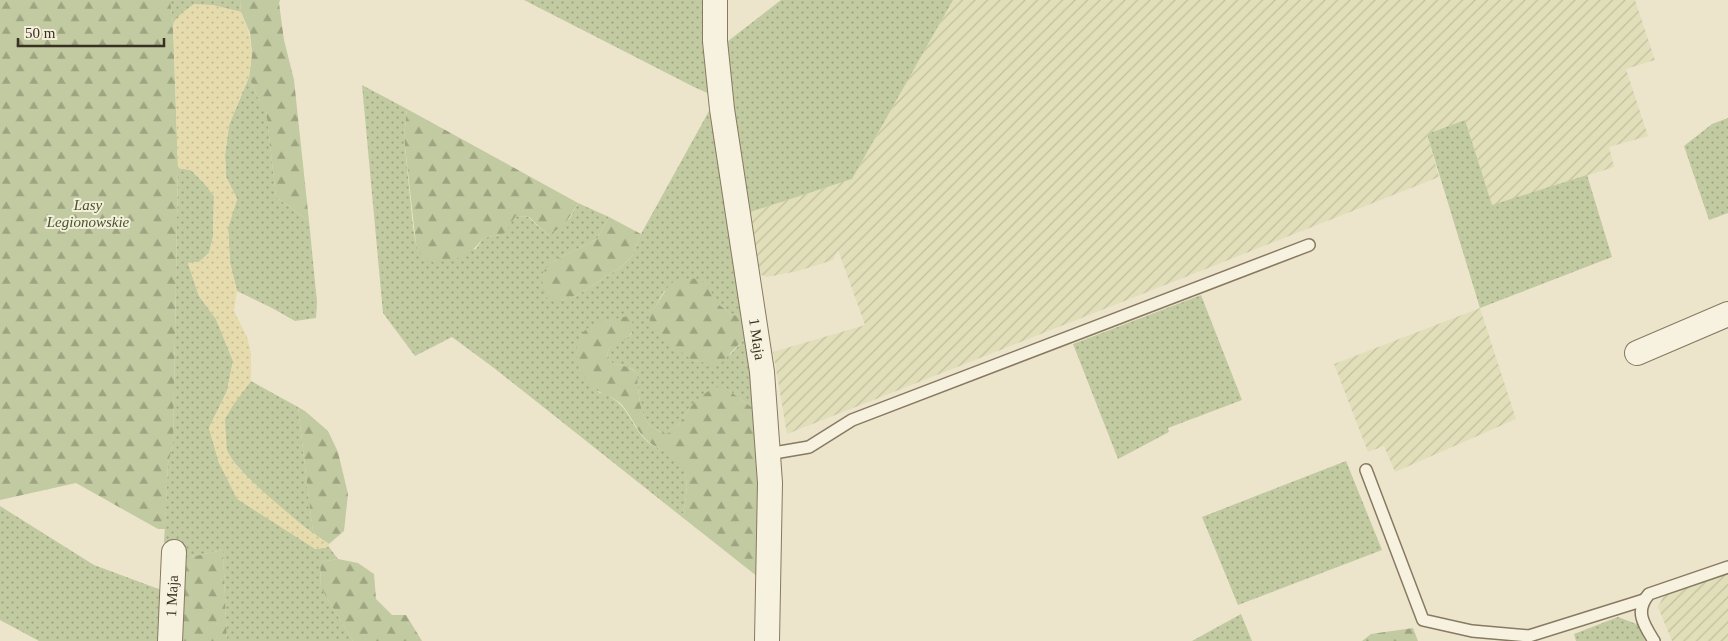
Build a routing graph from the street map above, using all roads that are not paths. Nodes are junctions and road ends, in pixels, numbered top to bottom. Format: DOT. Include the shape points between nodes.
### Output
graph roads {
  1 [pos="715,0"];
  2 [pos="1309,245"];
  3 [pos="1728,314"];
  4 [pos="1637,353"];
  5 [pos="768,454"];
  6 [pos="1366,470"];
  7 [pos="174,552"];
  8 [pos="1728,567"];
  9 [pos="1644,600"];
  10 [pos="170,641"];
  11 [pos="767,641"];
  12 [pos="1654,641"];
  1 -- 5 [label="street, 1 Maja" via="714,41 762,372"];
  2 -- 5 [label="lane" via="852,420 809,446"];
  3 -- 4 [label="street"];
  5 -- 11 [label="street, 1 Maja"];
  6 -- 9 [label="lane" via="1423,620 1472,631 1529,636"];
  7 -- 10 [label="street, 1 Maja"];
  8 -- 9 [label="lane" via="1649,594"];
  9 -- 12 [label="lane" via="1642,620"];
}
